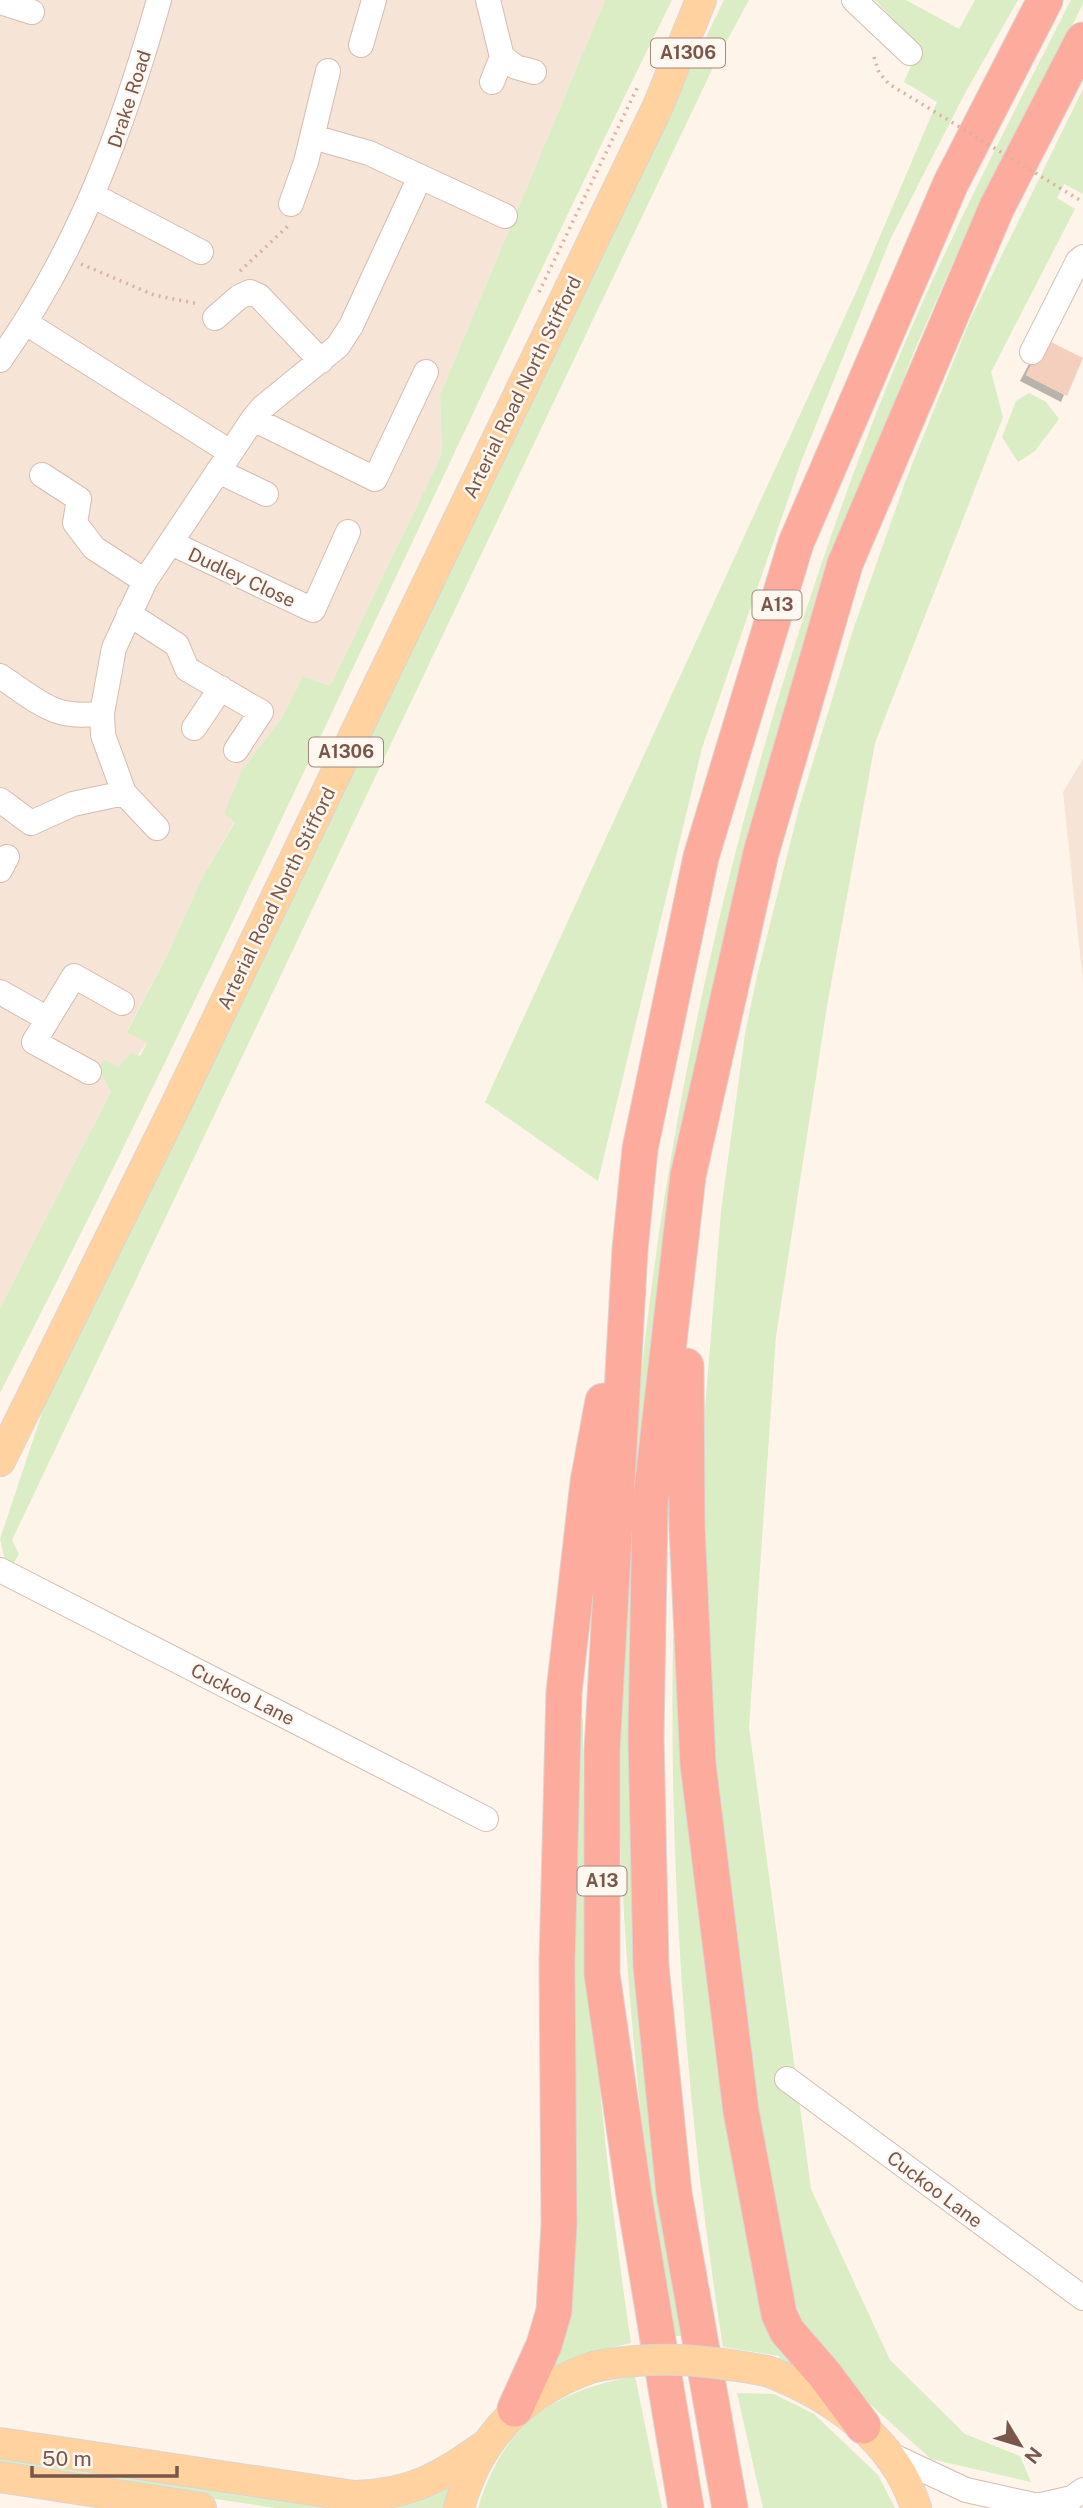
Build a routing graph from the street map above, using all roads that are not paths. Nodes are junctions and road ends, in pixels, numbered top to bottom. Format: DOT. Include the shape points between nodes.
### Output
graph roads {
  1 [pos="159,0"];
  2 [pos="374,0"];
  3 [pos="488,0"];
  4 [pos="701,0"];
  5 [pos="718,0"];
  6 [pos="854,0"];
  7 [pos="1045,0"];
  8 [pos="0,2"];
  9 [pos="32,12"];
  10 [pos="1083,40"];
  11 [pos="361,45"];
  12 [pos="910,53"];
  13 [pos="502,57"];
  14 [pos="328,71"];
  15 [pos="534,72"];
  16 [pos="492,82"];
  17 [pos="658,106"];
  18 [pos="313,137"];
  19 [pos="420,177"];
  20 [pos="94,196"];
  21 [pos="290,204"];
  22 [pos="505,216"];
  23 [pos="201,252"];
  24 [pos="1083,257"];
  25 [pos="215,318"];
  26 [pos="26,323"];
  27 [pos="1031,352"];
  28 [pos="0,360"];
  29 [pos="321,361"];
  30 [pos="426,372"];
  31 [pos="253,419"];
  32 [pos="224,461"];
  33 [pos="42,475"];
  34 [pos="266,494"];
  35 [pos="348,532"];
  36 [pos="171,543"];
  37 [pos="145,581"];
  38 [pos="129,614"];
  39 [pos="0,676"];
  40 [pos="221,688"];
  41 [pos="102,713"];
  42 [pos="194,728"];
  43 [pos="236,750"];
  44 [pos="124,793"];
  45 [pos="0,800"];
  46 [pos="157,828"];
  47 [pos="0,992"];
  48 [pos="122,1003"];
  49 [pos="48,1019"];
  50 [pos="89,1072"];
  51 [pos="688,1176"];
  52 [pos="630,1249"];
  53 [pos="0,1461"];
  54 [pos="0,1570"];
  55 [pos="486,1819"];
  56 [pos="787,2079"];
  57 [pos="1083,2298"];
  58 [pos="515,2409"];
  59 [pos="863,2426"];
  60 [pos="0,2443"];
  61 [pos="487,2444"];
  62 [pos="889,2454"];
  63 [pos="0,2477"];
  64 [pos="1079,2496"];
  65 [pos="1031,2506"];
  66 [pos="201,2508"];
  67 [pos="459,2508"];
  68 [pos="686,2508"];
  69 [pos="730,2508"];
  70 [pos="916,2508"];
  1 -- 20 [label="street, Drake Road" via="116,142"];
  2 -- 11 [label="street"];
  3 -- 13 [label="street"];
  4 -- 17 [label="main road, Arterial Road North Stifford / A1306"];
  5 -- 17 [label="main road, Arterial Road North Stifford / A1306"];
  6 -- 12 [label="street"];
  7 -- 52 [label="highway, A13" via="951,183 796,543 701,857 640,1149"];
  8 -- 9 [label="street"];
  10 -- 51 [label="highway, A13" via="997,207 845,564 761,853"];
  13 -- 15 [label="street"];
  13 -- 16 [label="street"];
  14 -- 18 [label="street"];
  17 -- 53 [label="main road, Arterial Road North Stifford / A1306"];
  18 -- 19 [label="street" via="369,153"];
  18 -- 21 [label="street"];
  19 -- 22 [label="street"];
  19 -- 29 [label="street, Dudley Close" via="351,326"];
  20 -- 23 [label="street"];
  20 -- 26 [label="street, Drake Road"];
  24 -- 27 [label="street"];
  25 -- 29 [label="street" via="250,292"];
  26 -- 28 [label="street, Drake Road"];
  26 -- 32 [label="street"];
  29 -- 31 [label="street, Dudley Close"];
  30 -- 31 [label="street" via="374,479"];
  31 -- 32 [label="street, Dudley Close"];
  32 -- 34 [label="street"];
  32 -- 36 [label="street, Dudley Close"];
  33 -- 37 [label="street" via="79,499 75,523 94,548"];
  35 -- 36 [label="street, Dudley Close" via="313,610"];
  36 -- 37 [label="street, Dudley Close"];
  37 -- 38 [label="street, Dudley Close"];
  38 -- 40 [label="street" via="177,645 187,669"];
  38 -- 41 [label="street, Dudley Close" via="114,648"];
  39 -- 41 [label="street" via="71,716"];
  40 -- 42 [label="street"];
  40 -- 43 [label="street" via="261,712"];
  41 -- 44 [label="street, Dudley Close" via="103,735"];
  44 -- 45 [label="street" via="73,804 31,823"];
  44 -- 46 [label="street, Dudley Close"];
  47 -- 49 [label="street"];
  48 -- 49 [label="street" via="74,976"];
  49 -- 50 [label="street" via="34,1042"];
  51 -- 59 [label="highway, A13" via="687,1527 698,1764 741,2111 779,2314 787,2331"];
  51 -- 69 [label="highway, A13" via="650,1507 646,1737 650,1966 674,2193"];
  52 -- 58 [label="highway, A13" via="588,1482 564,1692 557,1963 559,2225 554,2311"];
  52 -- 68 [label="highway, A13" via="602,1751 602,1974"];
  54 -- 55 [label="street, Cuckoo Lane"];
  56 -- 57 [label="street, Cuckoo Lane"];
  58 -- 59 [label="main road, bridge" via="593,2367 673,2358 767,2371 808,2389"];
  58 -- 61 [label="main road"];
  59 -- 62 [label="main road"];
  60 -- 61 [label="main road" via="354,2496 398,2493 426,2483"];
  61 -- 67 [label="main road" via="465,2485"];
  62 -- 65 [label="street" via="966,2490"];
  62 -- 70 [label="main road"];
  63 -- 66 [label="main road"];
  64 -- 65 [label="street"];
}
